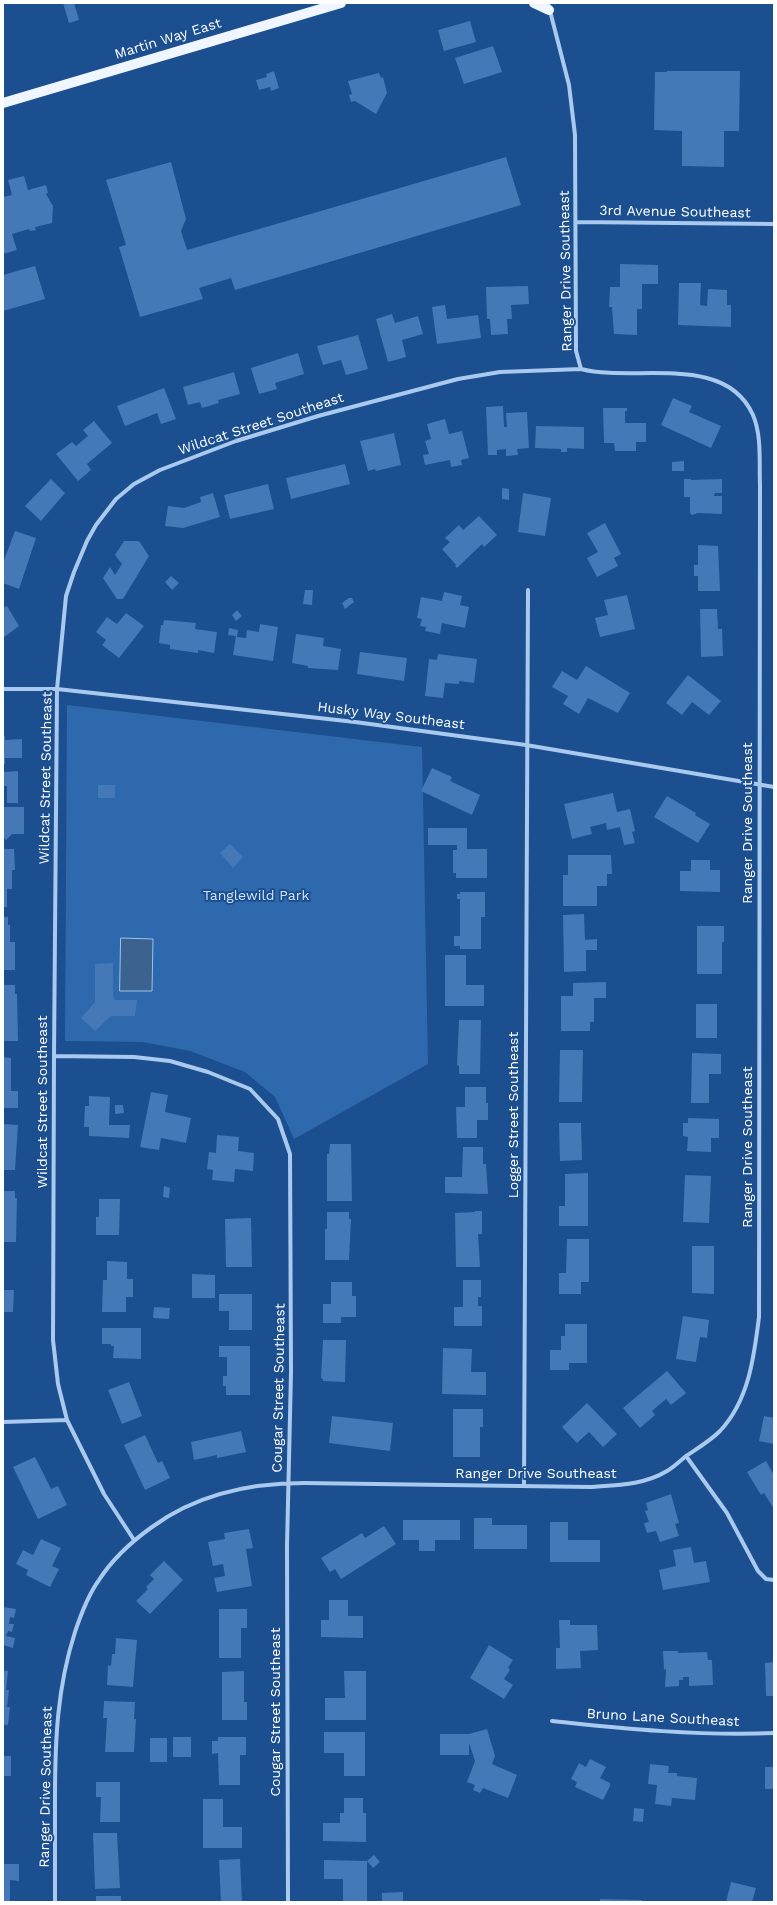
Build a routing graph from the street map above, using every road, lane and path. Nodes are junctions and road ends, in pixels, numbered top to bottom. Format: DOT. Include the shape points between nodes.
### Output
graph roads {
  1 [pos="341,3"];
  2 [pos="534,3"];
  3 [pos="548,7"];
  4 [pos="3,103"];
  5 [pos="577,222"];
  6 [pos="774,224"];
  7 [pos="581,369"];
  8 [pos="528,590"];
  9 [pos="3,689"];
  10 [pos="57,689"];
  11 [pos="526,745"];
  12 [pos="758,784"];
  13 [pos="774,787"];
  14 [pos="54,1056"];
  15 [pos="67,1420"];
  16 [pos="3,1422"];
  17 [pos="686,1456"];
  18 [pos="288,1483"];
  19 [pos="524,1486"];
  20 [pos="134,1540"];
  21 [pos="774,1580"];
  22 [pos="552,1721"];
  23 [pos="774,1733"];
  24 [pos="54,1902"];
  25 [pos="288,1902"];
  1 -- 4 [label="main road, Martin Way East"];
  2 -- 3 [label="main road"];
  3 -- 5 [label="street, Ranger Drive Southeast" via="562,51 573,110"];
  5 -- 6 [label="street, 3rd Avenue Southeast"];
  5 -- 7 [label="street, Ranger Drive Southeast" via="576,350"];
  7 -- 10 [label="street, Wildcat Street Southeast" via="500,372 458,379 382,398 236,441 160,470 134,484 116,499 96,525 74,572 66,596"];
  7 -- 12 [label="street, Ranger Drive Southeast" via="681,374 708,378 721,382 733,390 744,401 753,416 759,445 760,485"];
  8 -- 11 [label="street, Logger Street Southeast"];
  9 -- 10 [label="street, Husky Way Southeast"];
  10 -- 11 [label="street, Husky Way Southeast" via="355,722"];
  10 -- 14 [label="street, Wildcat Street Southeast"];
  11 -- 12 [label="street, Husky Way Southeast"];
  11 -- 19 [label="street, Logger Street Southeast"];
  12 -- 13 [label="street, Husky Way Southeast"];
  12 -- 17 [label="street, Ranger Drive Southeast" via="759,1317 753,1361 741,1399 720,1431"];
  14 -- 15 [label="street, Wildcat Street Southeast" via="53,1340 58,1384"];
  14 -- 18 [label="street, Cougar Street Southeast" via="134,1057 170,1061 208,1072 250,1089 278,1119 290,1154 292,1178"];
  15 -- 16 [label="street"];
  15 -- 20 [label="street, Wildcat Street Southeast" via="104,1494"];
  17 -- 19 [label="street, Ranger Drive Southeast" via="667,1471 648,1480 591,1487"];
  17 -- 21 [label="street" via="727,1512 758,1571 766,1578"];
  18 -- 19 [label="street, Ranger Drive Southeast"];
  18 -- 20 [label="street, Ranger Drive Southeast" via="257,1485 198,1501 158,1522"];
  18 -- 25 [label="street, Cougar Street Southeast"];
  20 -- 24 [label="street, Ranger Drive Southeast" via="108,1567 89,1597 63,1672 57,1714 55,1758"];
  22 -- 23 [label="street, Bruno Lane Southeast" via="672,1732"];
}
